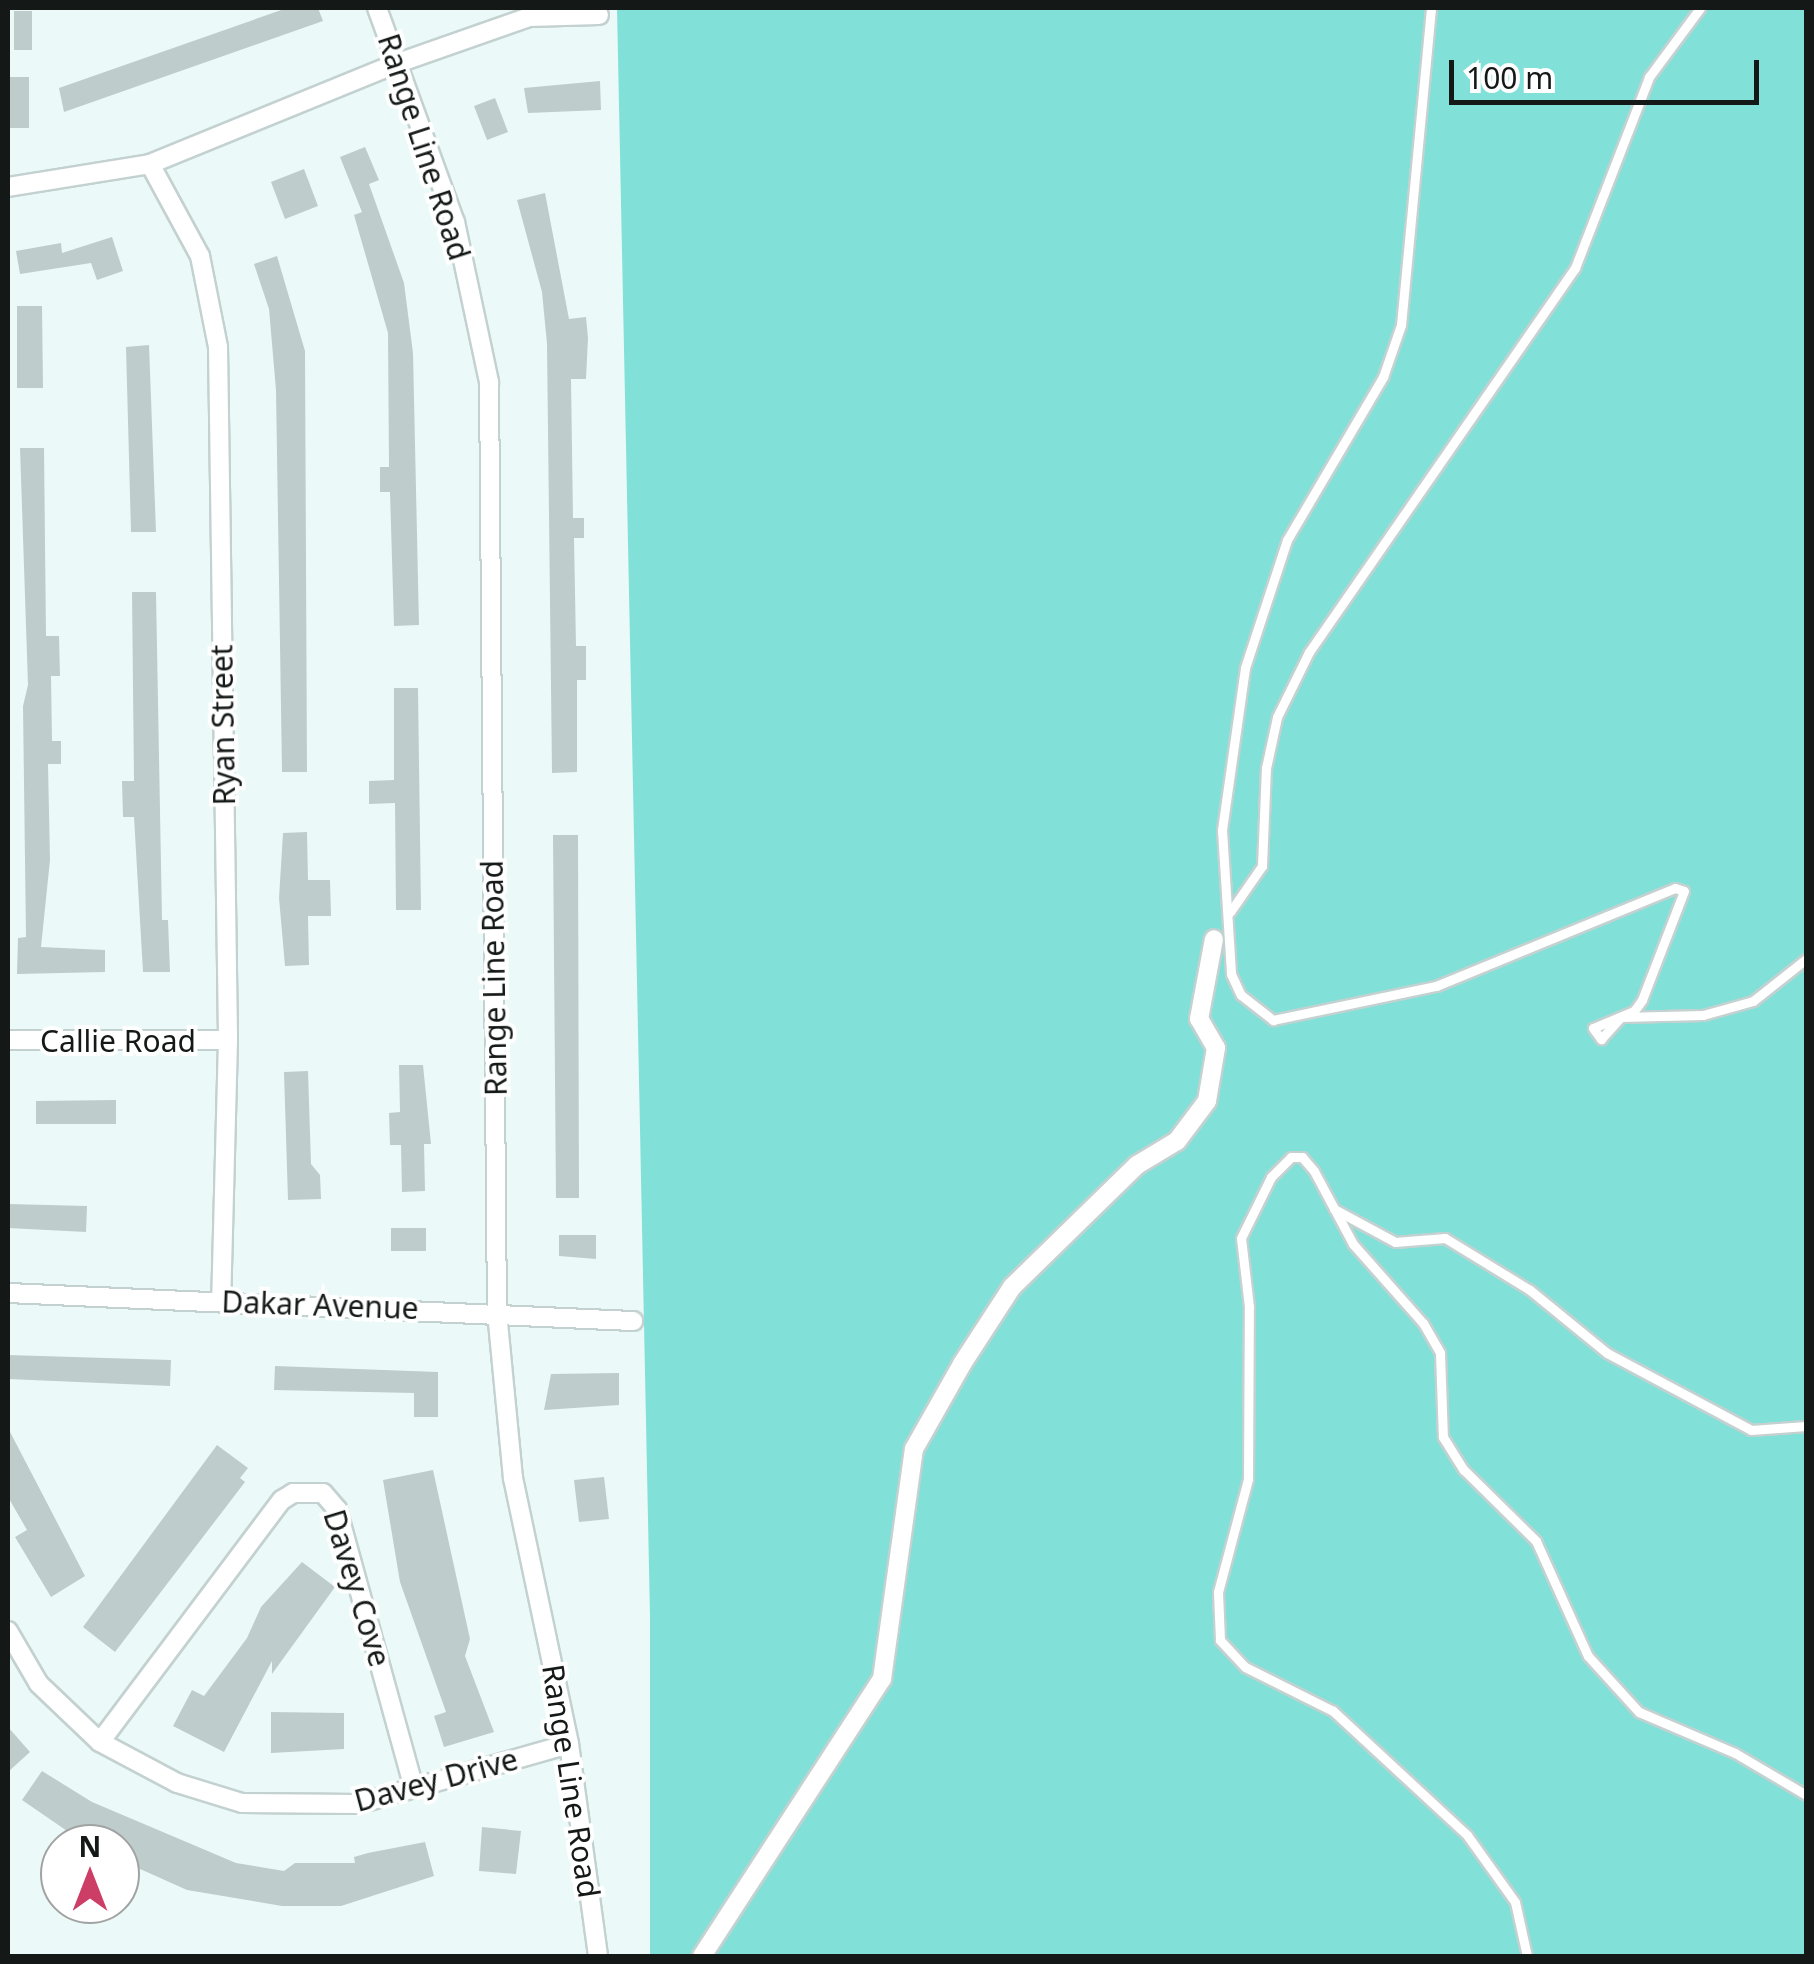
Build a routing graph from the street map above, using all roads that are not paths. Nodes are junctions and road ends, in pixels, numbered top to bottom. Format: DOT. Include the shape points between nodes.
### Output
graph roads {
  1 [pos="377,8"];
  2 [pos="1431,8"];
  3 [pos="1700,8"];
  4 [pos="599,15"];
  5 [pos="398,62"];
  6 [pos="150,164"];
  7 [pos="8,187"];
  8 [pos="1229,914"];
  9 [pos="1214,939"];
  10 [pos="1806,959"];
  11 [pos="8,1040"];
  12 [pos="228,1040"];
  13 [pos="1324,1200"];
  14 [pos="8,1293"];
  15 [pos="221,1301"];
  16 [pos="497,1312"];
  17 [pos="633,1321"];
  18 [pos="1806,1426"];
  19 [pos="8,1631"];
  20 [pos="100,1742"];
  21 [pos="569,1744"];
  22 [pos="414,1788"];
  23 [pos="1806,1795"];
  24 [pos="598,1956"];
  25 [pos="702,1956"];
  26 [pos="1527,1956"];
  1 -- 5 [label="street, Range Line Road"];
  2 -- 8 [label="lane" via="1401,325 1383,377 1287,540 1264,595 1222,830"];
  3 -- 8 [label="lane" via="1649,78 1575,268 1309,652 1278,717 1266,768 1262,866"];
  4 -- 5 [label="street" via="529,18"];
  5 -- 6 [label="street"];
  5 -- 16 [label="street, Range Line Road" via="454,222 489,382"];
  6 -- 7 [label="street"];
  6 -- 12 [label="street, Ryan Street" via="200,256 218,347"];
  8 -- 10 [label="lane" via="1231,974 1242,995 1273,1020 1436,986 1676,888 1684,899 1642,1000 1634,1011 1593,1028 1594,1036 1610,1035 1621,1018 1729,1010 1770,992"];
  9 -- 25 [label="street" via="1199,1019 1216,1048 1207,1100 1177,1140 1137,1166 1012,1287 962,1364 914,1449 882,1678"];
  11 -- 12 [label="street, Callie Road"];
  12 -- 15 [label="street, Ryan Street"];
  13 -- 18 [label="lane" via="1378,1238 1445,1238 1530,1290 1607,1353 1751,1430"];
  13 -- 23 [label="lane" via="1423,1323 1440,1353 1443,1437 1464,1470 1536,1541 1588,1656 1640,1712 1736,1753"];
  13 -- 26 [label="lane" via="1314,1170 1302,1157 1291,1158 1271,1178 1241,1238 1248,1306 1248,1479 1218,1592 1220,1640 1246,1667 1333,1710 1467,1835 1515,1902"];
  14 -- 15 [label="street, Dakar Avenue"];
  15 -- 16 [label="street, Dakar Avenue"];
  16 -- 17 [label="street, Dakar Avenue"];
  16 -- 21 [label="street, Range Line Road" via="512,1478"];
  19 -- 20 [label="street, Davey Drive" via="39,1684"];
  20 -- 22 [label="street, Davey Drive" via="178,1784 242,1803 358,1804"];
  20 -- 22 [label="street, Davey Cove" via="282,1500 323,1492 338,1509"];
  21 -- 22 [label="street, Davey Drive"];
  21 -- 24 [label="street, Range Line Road"];
}
